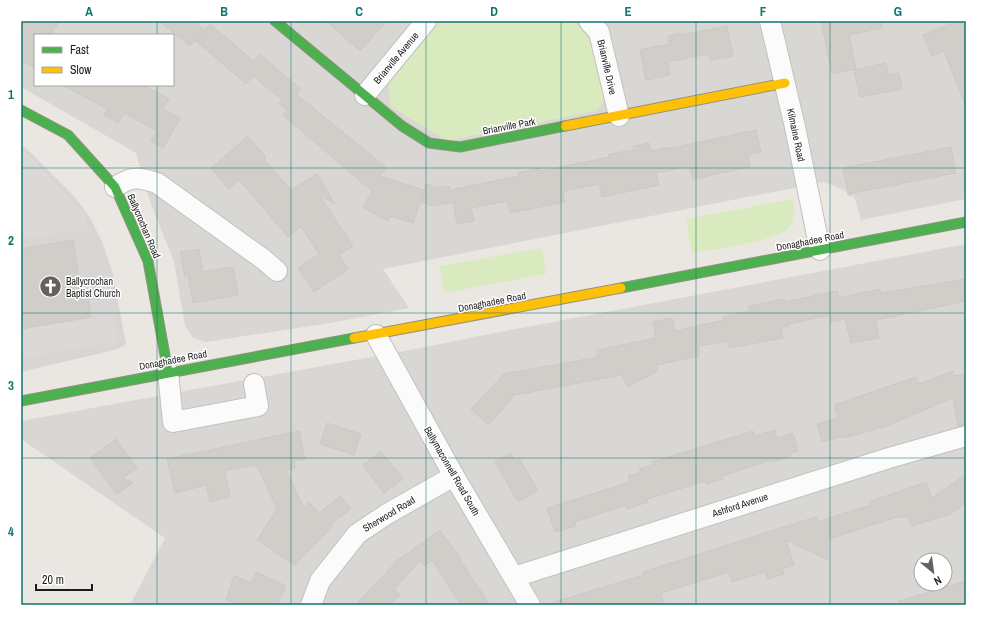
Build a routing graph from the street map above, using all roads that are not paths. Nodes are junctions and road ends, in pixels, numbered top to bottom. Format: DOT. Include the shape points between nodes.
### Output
graph roads {
  1 [pos="275,21"];
  2 [pos="426,21"];
  3 [pos="589,21"];
  4 [pos="770,21"];
  5 [pos="785,83"];
  6 [pos="365,95"];
  7 [pos="21,110"];
  8 [pos="618,116"];
  9 [pos="115,187"];
  10 [pos="966,222"];
  11 [pos="820,250"];
  12 [pos="277,272"];
  13 [pos="376,335"];
  14 [pos="168,372"];
  15 [pos="254,384"];
  16 [pos="21,401"];
  17 [pos="966,436"];
  18 [pos="454,476"];
  19 [pos="514,577"];
  20 [pos="311,605"];
  21 [pos="530,605"];
  1 -- 6 [label="main road, Brianville Park"];
  2 -- 6 [label="street, Brianville Avenue"];
  3 -- 8 [label="street, Brianville Drive" via="599,32"];
  4 -- 5 [label="street, Kilmaine Road"];
  5 -- 8 [label="main road, Brianville Park"];
  5 -- 11 [label="street, Kilmaine Road"];
  6 -- 8 [label="main road, Brianville Park" via="402,126 429,143 460,147"];
  7 -- 9 [label="main road, Ballycrochan Road" via="68,135"];
  9 -- 12 [label="street" via="140,177 156,183 263,259"];
  9 -- 14 [label="main road, Ballycrochan Road" via="128,211 148,261"];
  10 -- 11 [label="main road, Donaghadee Road"];
  11 -- 13 [label="main road, Donaghadee Road"];
  13 -- 14 [label="main road, Donaghadee Road"];
  13 -- 18 [label="street, Ballymaconnell Road South"];
  14 -- 15 [label="street" via="173,422 258,406"];
  14 -- 16 [label="main road, Donaghadee Road"];
  17 -- 19 [label="street, Ashford Avenue"];
  18 -- 19 [label="street, Ballymaconnell Road South"];
  18 -- 20 [label="street, Sherwood Road" via="357,534 320,581"];
  19 -- 21 [label="street, Ballymaconnell Road South"];
}
